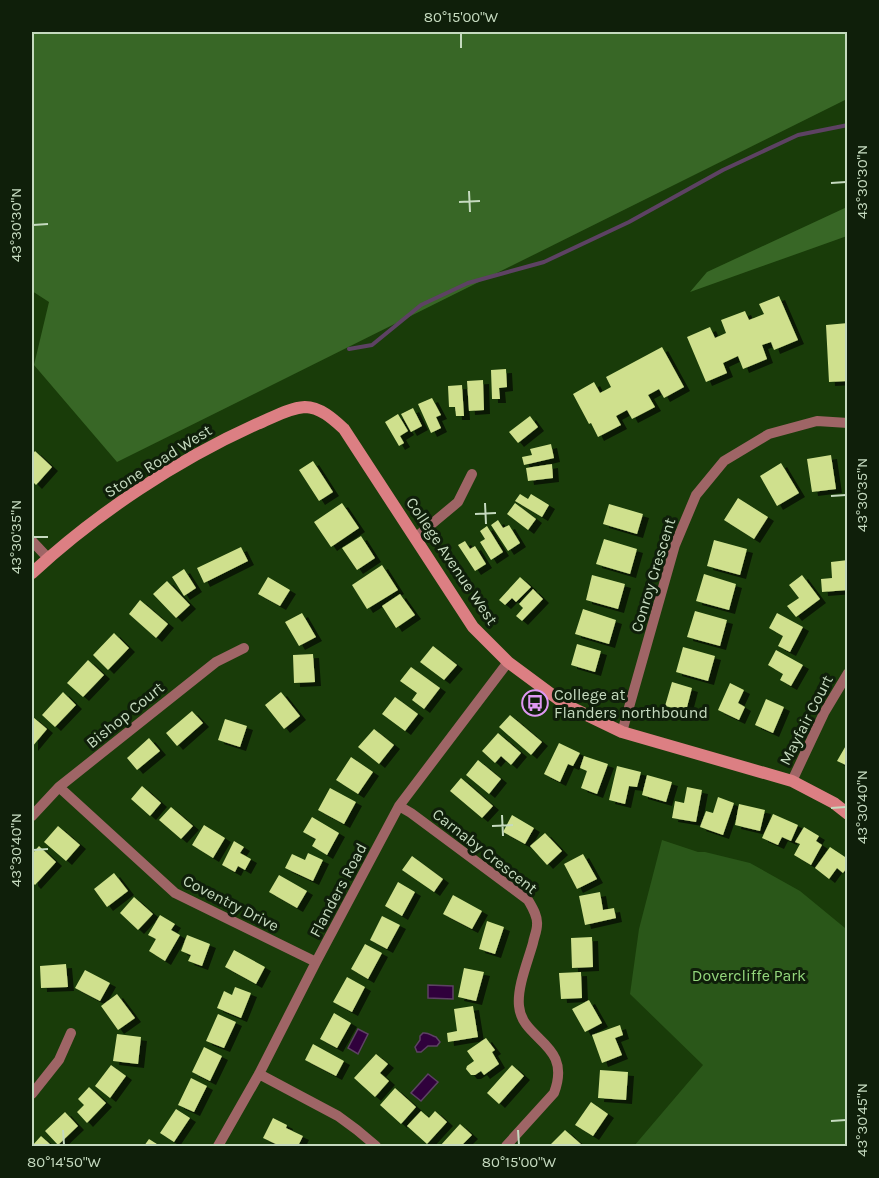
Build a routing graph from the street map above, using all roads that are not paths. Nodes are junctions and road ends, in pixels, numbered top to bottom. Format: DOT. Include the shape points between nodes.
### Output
graph roads {
  1 [pos="317,409"];
  2 [pos="848,423"];
  3 [pos="472,474"];
  4 [pos="415,538"];
  5 [pos="32,541"];
  6 [pos="48,558"];
  7 [pos="32,573"];
  8 [pos="244,648"];
  9 [pos="508,662"];
  10 [pos="848,673"];
  11 [pos="622,732"];
  12 [pos="792,781"];
  13 [pos="59,787"];
  14 [pos="399,806"];
  15 [pos="848,814"];
  16 [pos="32,816"];
  17 [pos="316,962"];
  18 [pos="71,1033"];
  19 [pos="258,1074"];
  20 [pos="32,1094"];
  21 [pos="218,1146"];
  22 [pos="376,1146"];
  23 [pos="506,1146"];
  1 -- 4 [label="street, College Avenue West" via="344,429"];
  1 -- 6 [label="street, Stone Road West" via="291,409 226,438 105,513"];
  2 -- 11 [label="street, Conroy Crescent" via="817,421 769,434 724,461 696,495 675,545"];
  3 -- 4 [label="street" via="458,502"];
  4 -- 9 [label="street, College Avenue West" via="473,627"];
  5 -- 6 [label="street"];
  6 -- 7 [label="street, Stone Road West"];
  8 -- 13 [label="street, Bishop Court" via="216,662"];
  9 -- 11 [label="street, College Avenue West" via="566,705"];
  9 -- 14 [label="street, Flanders Road"];
  10 -- 12 [label="street, Mayfair Court"];
  11 -- 12 [label="street, College Avenue West"];
  12 -- 15 [label="street, College Avenue West"];
  13 -- 16 [label="street, Bishop Court"];
  13 -- 17 [label="street, Coventry Drive" via="175,893"];
  14 -- 17 [label="street, Flanders Road"];
  14 -- 23 [label="street, Carnaby Crescent" via="528,900 535,912 537,925 518,994 519,1008 528,1027 554,1055 557,1084 554,1093"];
  17 -- 19 [label="street, Flanders Road"];
  18 -- 20 [label="street" via="59,1060"];
  19 -- 21 [label="street, Flanders Road"];
  19 -- 22 [label="street" via="338,1116"];
}
